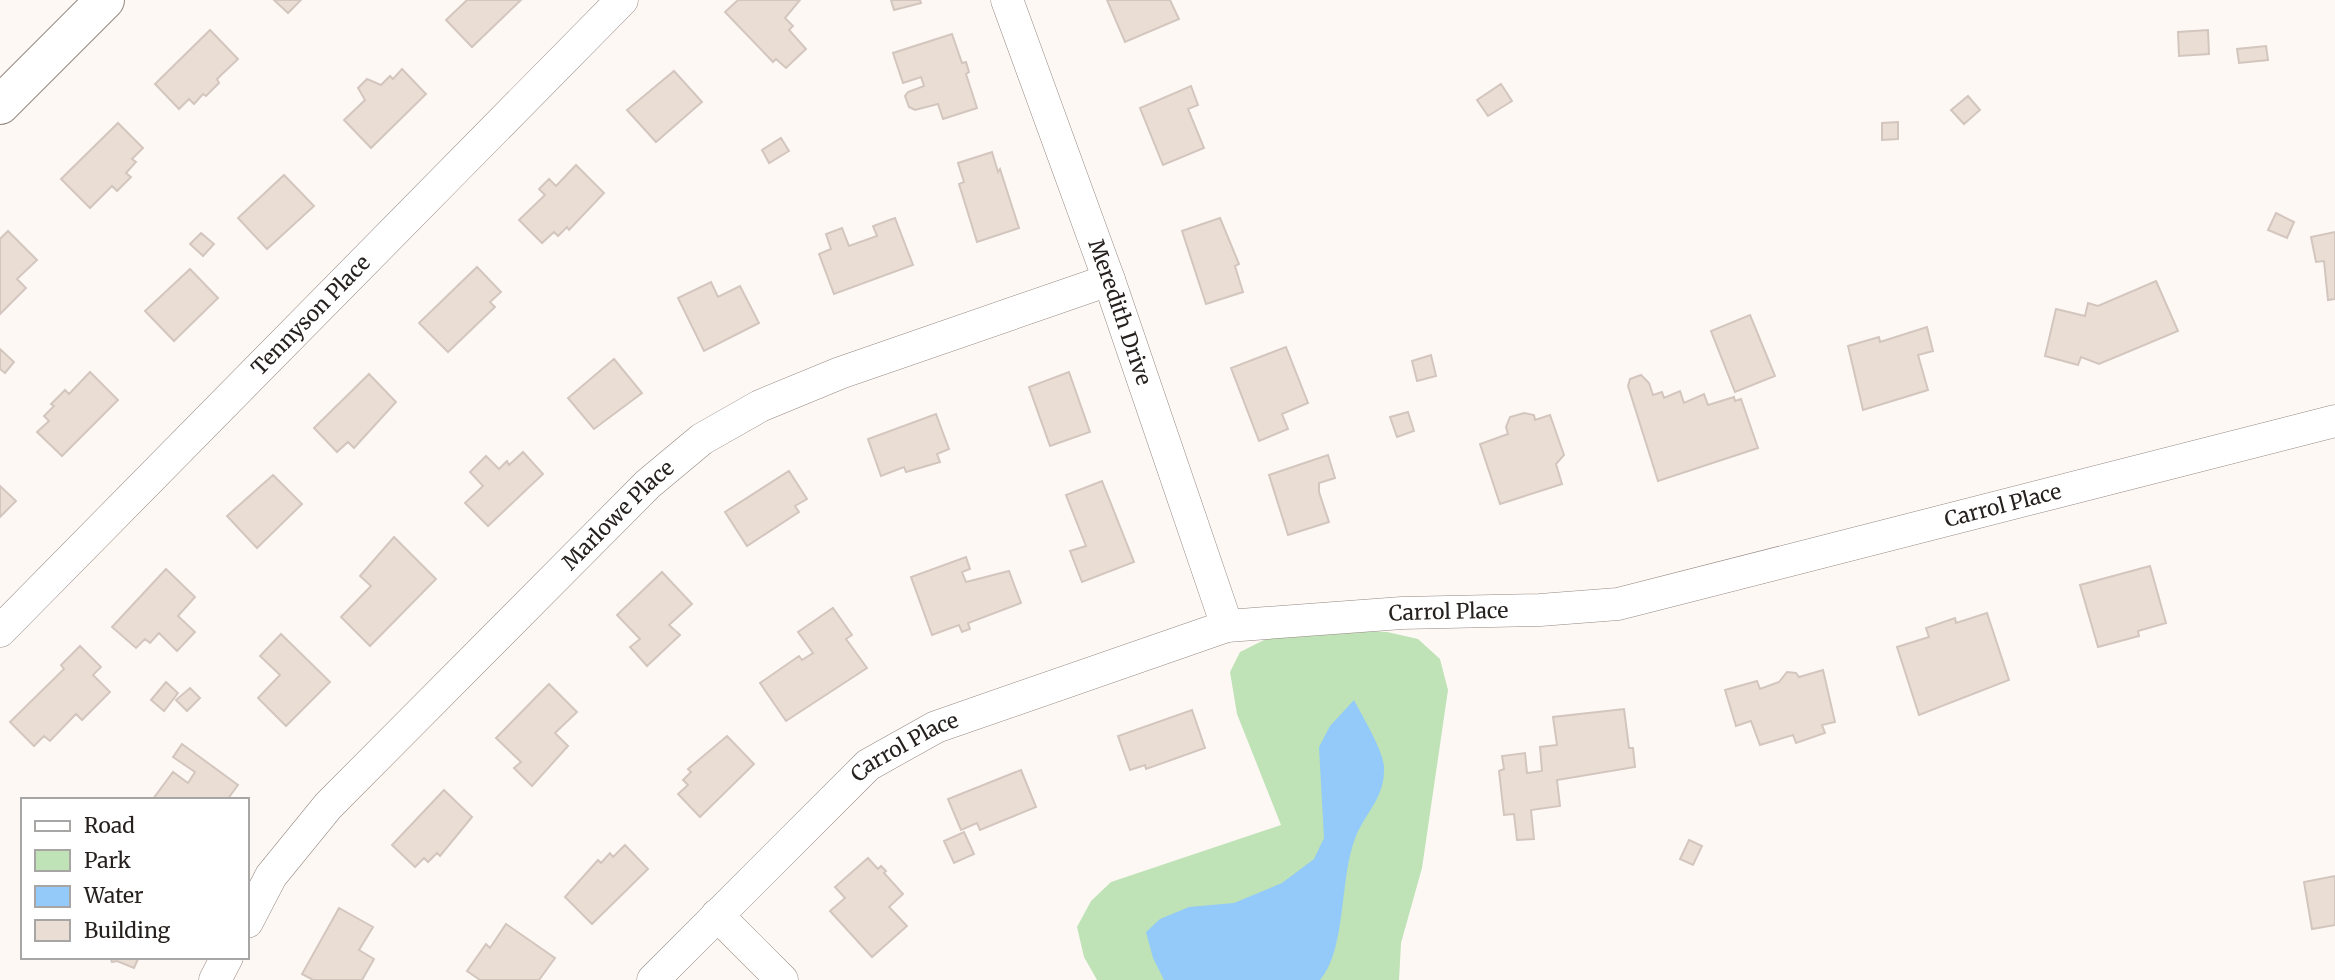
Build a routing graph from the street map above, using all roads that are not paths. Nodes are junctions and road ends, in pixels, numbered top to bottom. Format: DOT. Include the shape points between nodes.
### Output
graph roads {
  1 [pos="105,0"];
  2 [pos="622,0"];
  3 [pos="1007,0"];
  4 [pos="0,105"];
  5 [pos="1109,280"];
  6 [pos="2335,421"];
  7 [pos="1227,626"];
  8 [pos="0,631"];
  9 [pos="717,915"];
  10 [pos="248,920"];
  11 [pos="226,959"];
  12 [pos="215,980"];
  13 [pos="653,980"];
  14 [pos="782,980"];
  1 -- 4 [label="street"];
  2 -- 8 [label="street, Tennyson Place"];
  3 -- 5 [label="street, Meredith Drive"];
  5 -- 7 [label="street, Meredith Drive"];
  5 -- 10 [label="street, Marlowe Place" via="840,373 760,406 702,439 648,484 328,806 271,876"];
  6 -- 7 [label="street, Carrol Place" via="1618,604"];
  7 -- 9 [label="street, Carrol Place" via="936,727 868,765"];
  9 -- 13 [label="street, Carrol Place"];
  9 -- 14 [label="street"];
  11 -- 12 [label="street"];
}
